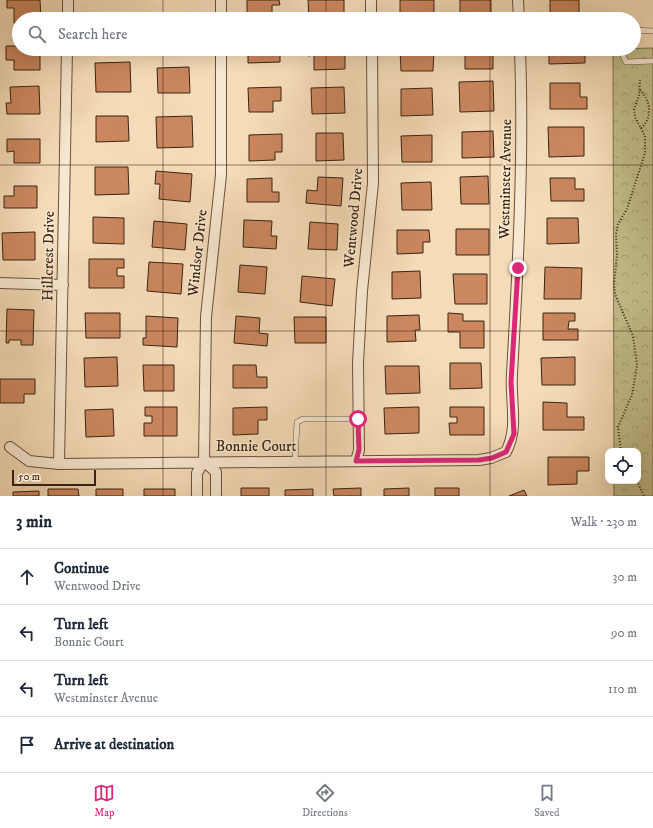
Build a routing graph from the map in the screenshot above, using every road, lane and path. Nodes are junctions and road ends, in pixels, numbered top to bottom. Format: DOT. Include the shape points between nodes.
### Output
graph roads {
  1 [pos="68,0"];
  2 [pos="221,0"];
  3 [pos="371,0"];
  4 [pos="518,0"];
  5 [pos="68,12"];
  6 [pos="221,12"];
  7 [pos="371,12"];
  8 [pos="519,12"];
  9 [pos="641,30"];
  10 [pos="653,31"];
  11 [pos="67,56"];
  12 [pos="221,56"];
  13 [pos="372,56"];
  14 [pos="520,56"];
  15 [pos="623,56"];
  16 [pos="653,61"];
  17 [pos="640,80"];
  18 [pos="640,90"];
  19 [pos="641,128"];
  20 [pos="0,283"];
  21 [pos="63,285"];
  22 [pos="358,419"];
  23 [pos="10,447"];
  24 [pos="621,448"];
  25 [pos="506,452"];
  26 [pos="204,461"];
  27 [pos="295,461"];
  28 [pos="356,461"];
  29 [pos="59,464"];
  30 [pos="638,484"];
  31 [pos="197,496"];
  32 [pos="216,496"];
  33 [pos="644,496"];
  1 -- 5 [label="street"];
  2 -- 6 [label="street"];
  3 -- 7 [label="street"];
  4 -- 8 [label="street"];
  9 -- 10 [label="lane"];
  11 -- 21 [label="street, Hillcrest Drive"];
  12 -- 26 [label="street, Windsor Drive" via="220,175 206,317"];
  13 -- 22 [label="street, Wentwood Drive" via="373,182 362,291"];
  14 -- 25 [label="street, Westminster Avenue" via="522,144 511,382 514,434"];
  15 -- 16 [label="lane" via="626,62"];
  17 -- 18 [label="path"];
  18 -- 19 [label="path" via="634,109"];
  18 -- 19 [label="path" via="649,102 651,115 649,122"];
  19 -- 24 [label="path" via="646,144 645,153 616,234 615,294 633,336 637,365 632,395 618,427"];
  20 -- 21 [label="street"];
  21 -- 29 [label="street, Hillcrest Drive"];
  22 -- 27 [label="lane" via="303,419 297,422"];
  22 -- 28 [label="street, Wentwood Drive" via="359,450"];
  23 -- 29 [label="street, Bonnie Court" via="29,461"];
  25 -- 28 [label="street, Bonnie Court" via="479,460"];
  26 -- 27 [label="street, Bonnie Court"];
  26 -- 29 [label="street, Bonnie Court"];
  26 -- 31 [label="street, Windsor Drive" via="197,473"];
  26 -- 32 [label="street" via="216,472"];
  27 -- 28 [label="street, Bonnie Court"];
  30 -- 33 [label="path"];
}
